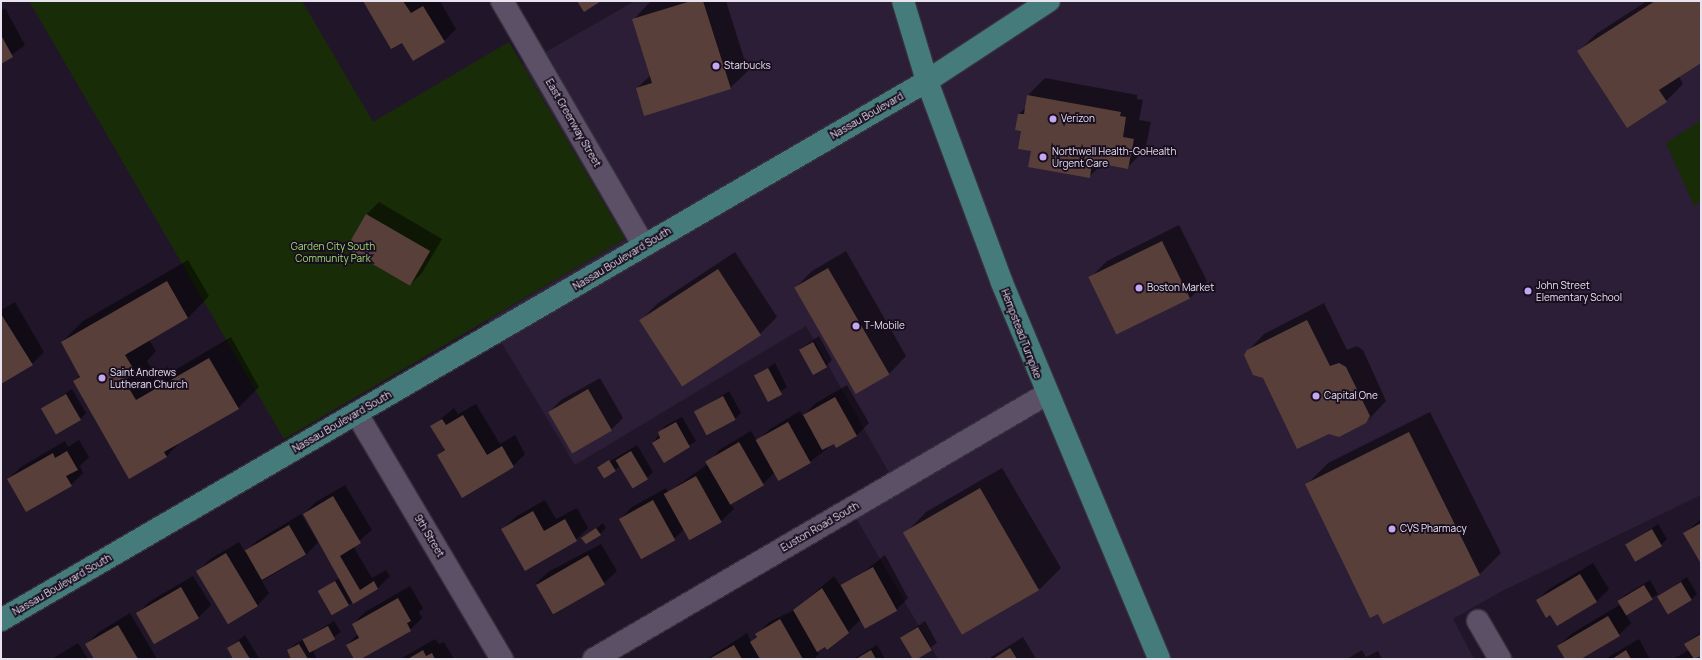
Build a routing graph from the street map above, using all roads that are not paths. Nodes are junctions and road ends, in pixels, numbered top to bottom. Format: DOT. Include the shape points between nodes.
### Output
graph roads {
  1 [pos="502,1"];
  2 [pos="903,1"];
  3 [pos="1049,1"];
  4 [pos="927,81"];
  5 [pos="682,224"];
  6 [pos="644,246"];
  7 [pos="1045,395"];
  8 [pos="356,414"];
  9 [pos="1,620"];
  10 [pos="1478,621"];
  11 [pos="502,659"];
  12 [pos="594,659"];
  13 [pos="1159,659"];
  14 [pos="1500,659"];
  1 -- 6 [label="street, East Greenway Street"];
  2 -- 4 [label="main road, Hempstead Turnpike"];
  3 -- 4 [label="main road, Nassau Boulevard"];
  4 -- 5 [label="main road, Nassau Boulevard"];
  4 -- 7 [label="main road, Hempstead Turnpike"];
  5 -- 6 [label="main road, Nassau Boulevard South"];
  6 -- 8 [label="main road, Nassau Boulevard South"];
  7 -- 12 [label="street, Euston Road South"];
  7 -- 13 [label="main road, Hempstead Turnpike"];
  8 -- 9 [label="main road, Nassau Boulevard South"];
  8 -- 11 [label="street, 9th Street"];
  10 -- 14 [label="street"];
}
